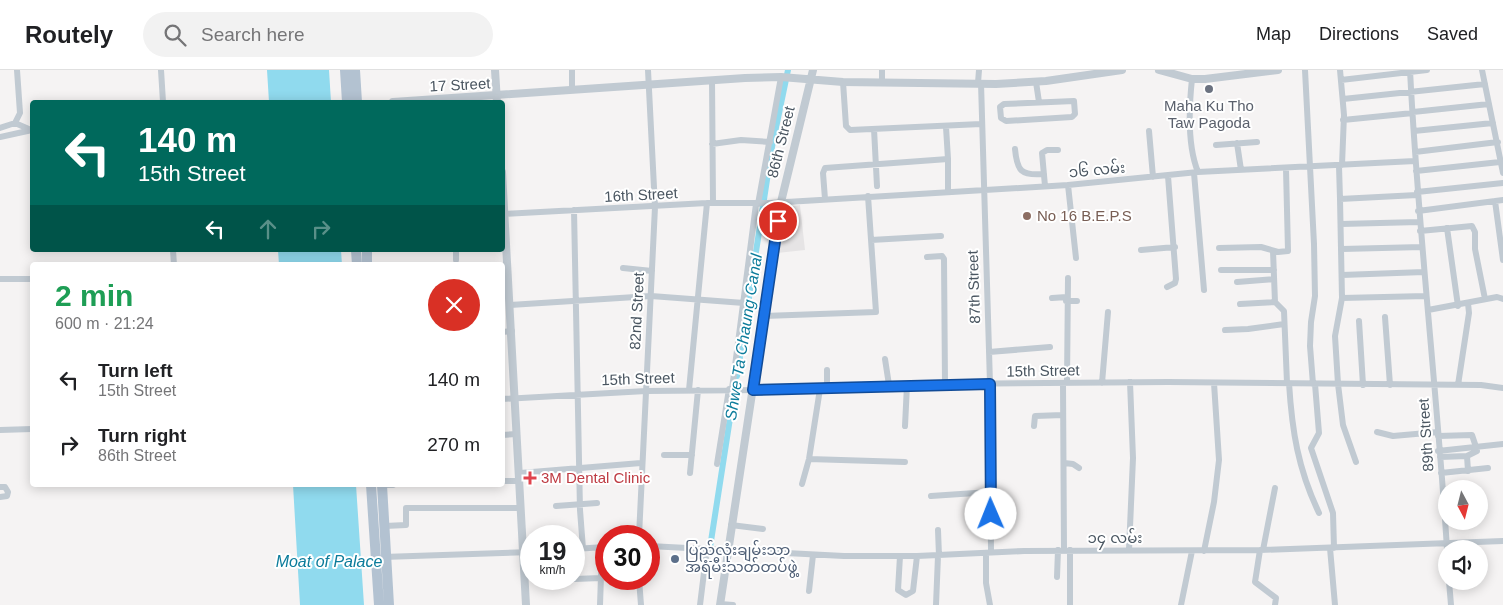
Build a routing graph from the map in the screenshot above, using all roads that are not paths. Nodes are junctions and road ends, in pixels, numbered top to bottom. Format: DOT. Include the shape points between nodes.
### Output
graph roads {
  1 [pos="17,70"];
  2 [pos="161,70"];
  3 [pos="345,70"];
  4 [pos="355,70"];
  5 [pos="494,70"];
  6 [pos="572,70"];
  7 [pos="648,70"];
  8 [pos="813,70"];
  9 [pos="882,70"];
  10 [pos="979,70"];
  11 [pos="1122,70"];
  12 [pos="1159,70"];
  13 [pos="1278,70"];
  14 [pos="1304,70"];
  15 [pos="1340,70"];
  16 [pos="1427,70"];
  17 [pos="1482,70"];
  18 [pos="1410,71"];
  19 [pos="773,74"];
  20 [pos="782,78"];
  21 [pos="1192,78"];
  22 [pos="712,80"];
  23 [pos="810,80"];
  24 [pos="1341,80"];
  25 [pos="843,82"];
  26 [pos="882,82"];
  27 [pos="1036,82"];
  28 [pos="979,83"];
  29 [pos="1485,84"];
  30 [pos="649,85"];
  31 [pos="572,90"];
  32 [pos="1412,93"];
  33 [pos="1343,99"];
  34 [pos="163,100"];
  35 [pos="347,100"];
  36 [pos="357,100"];
  37 [pos="496,100"];
  38 [pos="1039,102"];
  39 [pos="1489,104"];
  40 [pos="1413,112"];
  41 [pos="1343,120"];
  42 [pos="15,122"];
  43 [pos="1493,123"];
  44 [pos="981,124"];
  45 [pos="946,127"];
  46 [pos="0,128"];
  47 [pos="30,129"];
  48 [pos="874,129"];
  49 [pos="30,130"];
  50 [pos="1149,131"];
  51 [pos="1414,131"];
  52 [pos="0,137"];
  53 [pos="770,142"];
  54 [pos="1257,142"];
  55 [pos="1498,142"];
  56 [pos="1237,143"];
  57 [pos="712,144"];
  58 [pos="1216,145"];
  59 [pos="1015,150"];
  60 [pos="1058,150"];
  61 [pos="1415,152"];
  62 [pos="948,159"];
  63 [pos="1415,161"];
  64 [pos="1500,162"];
  65 [pos="876,164"];
  66 [pos="1340,165"];
  67 [pos="1308,168"];
  68 [pos="1286,169"];
  69 [pos="1241,170"];
  70 [pos="1416,171"];
  71 [pos="1196,172"];
  72 [pos="1503,173"];
  73 [pos="1044,174"];
  74 [pos="1168,176"];
  75 [pos="1153,177"];
  76 [pos="1503,183"];
  77 [pos="1068,185"];
  78 [pos="877,186"];
  79 [pos="1045,186"];
  80 [pos="984,190"];
  81 [pos="948,192"];
  82 [pos="1417,194"];
  83 [pos="868,196"];
  84 [pos="824,199"];
  85 [pos="1340,200"];
  86 [pos="1503,200"];
  87 [pos="1495,201"];
  88 [pos="781,202"];
  89 [pos="710,203"];
  90 [pos="759,203"];
  91 [pos="655,207"];
  92 [pos="574,210"];
  93 [pos="1418,211"];
  94 [pos="505,214"];
  95 [pos="1419,222"];
  96 [pos="1341,224"];
  97 [pos="1447,228"];
  98 [pos="505,229"];
  99 [pos="1420,231"];
  100 [pos="941,236"];
  101 [pos="871,240"];
  102 [pos="1175,247"];
  103 [pos="1422,247"];
  104 [pos="1219,248"];
  105 [pos="1342,249"];
  106 [pos="1141,250"];
  107 [pos="1273,251"];
  108 [pos="456,252"];
  109 [pos="927,257"];
  110 [pos="1076,258"];
  111 [pos="456,260"];
  112 [pos="1503,260"];
  113 [pos="623,268"];
  114 [pos="652,270"];
  115 [pos="1221,270"];
  116 [pos="1274,270"];
  117 [pos="1424,272"];
  118 [pos="1342,275"];
  119 [pos="1068,278"];
  120 [pos="0,279"];
  121 [pos="30,279"];
  122 [pos="1274,279"];
  123 [pos="1237,282"];
  124 [pos="1167,287"];
  125 [pos="1204,290"];
  126 [pos="651,296"];
  127 [pos="1426,296"];
  128 [pos="1052,298"];
  129 [pos="1342,298"];
  130 [pos="698,299"];
  131 [pos="1067,299"];
  132 [pos="1485,299"];
  133 [pos="1503,299"];
  134 [pos="576,300"];
  135 [pos="1078,301"];
  136 [pos="1276,302"];
  137 [pos="744,303"];
  138 [pos="1468,303"];
  139 [pos="1240,304"];
  140 [pos="510,305"];
  141 [pos="1458,306"];
  142 [pos="1428,310"];
  143 [pos="1108,312"];
  144 [pos="764,316"];
  145 [pos="1385,317"];
  146 [pos="1358,321"];
  147 [pos="1284,324"];
  148 [pos="1225,330"];
  149 [pos="505,332"];
  150 [pos="512,332"];
  151 [pos="1050,348"];
  152 [pos="989,352"];
  153 [pos="885,358"];
  154 [pos="827,370"];
  155 [pos="1102,382"];
  156 [pos="1130,382"];
  157 [pos="1065,383"];
  158 [pos="1214,383"];
  159 [pos="1288,383"];
  160 [pos="945,384"];
  161 [pos="990,384"];
  162 [pos="1314,384"];
  163 [pos="1338,384"];
  164 [pos="889,385"];
  165 [pos="907,385"];
  166 [pos="1363,385"];
  167 [pos="1390,385"];
  168 [pos="1435,385"];
  169 [pos="1458,385"];
  170 [pos="823,388"];
  171 [pos="1503,388"];
  172 [pos="732,389"];
  173 [pos="689,390"];
  174 [pos="698,390"];
  175 [pos="753,390"];
  176 [pos="646,391"];
  177 [pos="578,394"];
  178 [pos="516,398"];
  179 [pos="505,399"];
  180 [pos="1063,414"];
  181 [pos="905,426"];
  182 [pos="1034,426"];
  183 [pos="30,429"];
  184 [pos="0,430"];
  185 [pos="1377,432"];
  186 [pos="517,434"];
  187 [pos="1438,434"];
  188 [pos="505,435"];
  189 [pos="1503,444"];
  190 [pos="1476,447"];
  191 [pos="1439,454"];
  192 [pos="664,455"];
  193 [pos="692,455"];
  194 [pos="1467,456"];
  195 [pos="809,459"];
  196 [pos="905,462"];
  197 [pos="1064,462"];
  198 [pos="1356,462"];
  199 [pos="641,463"];
  200 [pos="717,464"];
  201 [pos="1079,468"];
  202 [pos="1488,468"];
  203 [pos="580,469"];
  204 [pos="1468,471"];
  205 [pos="690,473"];
  206 [pos="1441,473"];
  207 [pos="520,477"];
  208 [pos="505,480"];
  209 [pos="802,484"];
  210 [pos="0,487"];
  211 [pos="371,487"];
  212 [pos="382,487"];
  213 [pos="1275,488"];
  214 [pos="990,492"];
  215 [pos="931,496"];
  216 [pos="0,497"];
  217 [pos="597,503"];
  218 [pos="580,505"];
  219 [pos="556,506"];
  220 [pos="520,508"];
  221 [pos="1319,513"];
  222 [pos="523,525"];
  223 [pos="581,525"];
  224 [pos="639,525"];
  225 [pos="731,525"];
  226 [pos="385,526"];
  227 [pos="763,529"];
  228 [pos="938,530"];
  229 [pos="1447,540"];
  230 [pos="1503,541"];
  231 [pos="1488,542"];
  232 [pos="660,546"];
  233 [pos="1438,546"];
  234 [pos="707,548"];
  235 [pos="1332,548"];
  236 [pos="728,549"];
  237 [pos="1064,550"];
  238 [pos="1129,550"];
  239 [pos="1262,550"];
  240 [pos="1192,551"];
  241 [pos="1204,551"];
  242 [pos="520,552"];
  243 [pos="988,553"];
  244 [pos="813,555"];
  245 [pos="900,556"];
  246 [pos="917,556"];
  247 [pos="938,556"];
  248 [pos="381,557"];
  249 [pos="1057,577"];
  250 [pos="526,590"];
  251 [pos="601,590"];
  252 [pos="640,590"];
  253 [pos="1450,590"];
  254 [pos="809,591"];
  255 [pos="720,604"];
  256 [pos="379,605"];
  257 [pos="389,605"];
  258 [pos="526,605"];
  259 [pos="600,605"];
  260 [pos="641,605"];
  261 [pos="700,605"];
  262 [pos="733,605"];
  263 [pos="936,605"];
  264 [pos="990,605"];
  265 [pos="1070,605"];
  266 [pos="1181,605"];
  267 [pos="1275,605"];
  268 [pos="1335,605"];
  269 [pos="1451,605"];
  1 -- 42 [label="street" via="20,113"];
  2 -- 34 [label="street"];
  3 -- 35 [label="main road"];
  4 -- 36 [label="main road"];
  5 -- 37 [label="street"];
  6 -- 31 [label="street"];
  7 -- 30 [label="street"];
  8 -- 23 [label="street, 86th Street"];
  9 -- 26 [label="street"];
  10 -- 28 [label="street, 87th Street"];
  11 -- 27 [label="street, 17 Street"];
  12 -- 21 [label="street"];
  13 -- 21 [label="street"];
  14 -- 67 [label="street"];
  15 -- 24 [label="street"];
  16 -- 18 [label="street"];
  17 -- 29 [label="street"];
  18 -- 24 [label="street"];
  18 -- 32 [label="street, 89th Street"];
  19 -- 20 [label="street, 17 Street"];
  19 -- 22 [label="street, 17 Street"];
  20 -- 23 [label="street, 17 Street"];
  20 -- 53 [label="street"];
  21 -- 71 [label="street" via="1190,101"];
  22 -- 30 [label="street, 17 Street"];
  22 -- 57 [label="street"];
  23 -- 25 [label="street, 17 Street"];
  23 -- 88 [label="street, 86th Street"];
  24 -- 33 [label="street"];
  25 -- 26 [label="street, 17 Street"];
  25 -- 48 [label="street" via="848,128"];
  26 -- 28 [label="street, 17 Street"];
  27 -- 28 [label="street, 17 Street"];
  27 -- 38 [label="street"];
  28 -- 44 [label="street, 87th Street"];
  29 -- 32 [label="street"];
  29 -- 39 [label="street"];
  30 -- 31 [label="street, 17 Street"];
  30 -- 91 [label="street, 82nd Street"];
  31 -- 37 [label="street, 17 Street"];
  32 -- 33 [label="street"];
  32 -- 40 [label="street, 89th Street"];
  33 -- 41 [label="street"];
  38 -- 38 [label="street" via="1001,105 1001,118 1006,121 1075,116 1074,101"];
  39 -- 40 [label="street"];
  39 -- 43 [label="street"];
  40 -- 41 [label="street"];
  40 -- 51 [label="street, 89th Street"];
  41 -- 66 [label="street"];
  42 -- 46 [label="street"];
  42 -- 47 [label="street"];
  43 -- 51 [label="street"];
  43 -- 55 [label="street"];
  44 -- 45 [label="street"];
  44 -- 80 [label="street, 87th Street"];
  45 -- 48 [label="street"];
  45 -- 62 [label="street"];
  48 -- 65 [label="street"];
  49 -- 52 [label="street"];
  50 -- 75 [label="street"];
  51 -- 61 [label="street, 89th Street"];
  53 -- 57 [label="street" via="741,140"];
  53 -- 90 [label="street"];
  54 -- 56 [label="street"];
  55 -- 61 [label="street"];
  55 -- 64 [label="street"];
  56 -- 58 [label="street"];
  56 -- 69 [label="street"];
  57 -- 89 [label="street"];
  59 -- 73 [label="street" via="1016,165 1020,171"];
  60 -- 73 [label="street" via="1043,151"];
  61 -- 63 [label="street, 89th Street"];
  62 -- 65 [label="street"];
  62 -- 81 [label="street"];
  63 -- 66 [label="street, ၁၆ လမ်း"];
  63 -- 70 [label="street, 89th Street"];
  64 -- 70 [label="street"];
  64 -- 72 [label="street"];
  65 -- 78 [label="street"];
  65 -- 84 [label="street" via="825,168"];
  66 -- 67 [label="street, ၁၆ လမ်း"];
  66 -- 85 [label="street"];
  67 -- 68 [label="street, ၁၆ လမ်း"];
  67 -- 162 [label="street" via="1314,244 1315,296 1310,346"];
  68 -- 69 [label="street, ၁၆ လမ်း"];
  68 -- 107 [label="street" via="1290,249"];
  69 -- 71 [label="street, ၁၆ လမ်း"];
  70 -- 82 [label="street, 89th Street"];
  71 -- 74 [label="street, ၁၆ လမ်း"];
  71 -- 125 [label="street"];
  73 -- 79 [label="street"];
  74 -- 75 [label="street, ၁၆ လမ်း"];
  74 -- 102 [label="street"];
  75 -- 77 [label="street, ၁၆ လမ်း"];
  76 -- 82 [label="street"];
  77 -- 79 [label="street, ၁၆ လမ်း"];
  77 -- 110 [label="street"];
  79 -- 80 [label="street, ၁၆ လမ်း"];
  80 -- 81 [label="street, ၁၆ လမ်း"];
  80 -- 152 [label="street, 87th Street"];
  81 -- 83 [label="street, ၁၆ လမ်း"];
  82 -- 85 [label="street"];
  82 -- 93 [label="street, 89th Street"];
  83 -- 84 [label="street, ၁၆ လမ်း"];
  83 -- 101 [label="street"];
  84 -- 88 [label="street, ၁၆ လမ်း"];
  85 -- 96 [label="street"];
  86 -- 87 [label="street"];
  87 -- 93 [label="street"];
  87 -- 112 [label="street"];
  88 -- 90 [label="street, 16th Street"];
  88 -- 144 [label="street, 86th Street"];
  89 -- 90 [label="street, 16th Street"];
  89 -- 91 [label="street, 16th Street"];
  89 -- 130 [label="street"];
  90 -- 137 [label="street"];
  91 -- 92 [label="street, 16th Street"];
  91 -- 114 [label="street, 82nd Street"];
  92 -- 94 [label="street, 16th Street"];
  92 -- 134 [label="street"];
  93 -- 95 [label="street, 89th Street"];
  95 -- 96 [label="street"];
  95 -- 99 [label="street, 89th Street"];
  96 -- 105 [label="street"];
  97 -- 99 [label="street"];
  97 -- 132 [label="street" via="1470,226 1474,229"];
  97 -- 141 [label="street"];
  98 -- 140 [label="street"];
  99 -- 103 [label="street, 89th Street"];
  100 -- 101 [label="street"];
  101 -- 144 [label="street" via="876,312"];
  102 -- 106 [label="street"];
  102 -- 124 [label="street" via="1176,279"];
  103 -- 105 [label="street"];
  103 -- 117 [label="street, 89th Street"];
  104 -- 107 [label="street" via="1261,247"];
  105 -- 118 [label="street"];
  107 -- 116 [label="street"];
  108 -- 111 [label="street"];
  109 -- 160 [label="street" via="942,256 944,259"];
  113 -- 114 [label="street"];
  114 -- 126 [label="street, 82nd Street"];
  115 -- 116 [label="street"];
  116 -- 122 [label="street"];
  117 -- 118 [label="street"];
  117 -- 127 [label="street, 89th Street"];
  118 -- 129 [label="street"];
  119 -- 131 [label="street"];
  120 -- 121 [label="street"];
  122 -- 123 [label="street"];
  122 -- 136 [label="street"];
  126 -- 130 [label="street"];
  126 -- 134 [label="street"];
  126 -- 176 [label="street, 82nd Street"];
  127 -- 129 [label="street"];
  127 -- 142 [label="street, 89th Street"];
  128 -- 131 [label="street"];
  129 -- 163 [label="street" via="1335,336"];
  130 -- 137 [label="street"];
  130 -- 173 [label="street"];
  131 -- 135 [label="street"];
  131 -- 157 [label="street"];
  132 -- 133 [label="street"];
  132 -- 138 [label="street"];
  134 -- 140 [label="street"];
  134 -- 177 [label="street"];
  136 -- 139 [label="street"];
  136 -- 147 [label="street" via="1284,311"];
  137 -- 172 [label="street"];
  138 -- 141 [label="street"];
  138 -- 169 [label="street"];
  140 -- 150 [label="street"];
  141 -- 142 [label="street"];
  142 -- 168 [label="street, 89th Street"];
  143 -- 155 [label="street"];
  144 -- 175 [label="street, 86th Street"];
  145 -- 167 [label="street"];
  146 -- 166 [label="street"];
  147 -- 148 [label="street"];
  147 -- 159 [label="street"];
  149 -- 150 [label="street"];
  150 -- 178 [label="street"];
  151 -- 152 [label="street"];
  152 -- 161 [label="street, 87th Street"];
  153 -- 164 [label="street"];
  154 -- 170 [label="street"];
  155 -- 156 [label="street, 15th Street"];
  155 -- 157 [label="street, 15th Street"];
  156 -- 158 [label="street, 15th Street"];
  156 -- 238 [label="street" via="1133,458"];
  157 -- 161 [label="street, 15th Street"];
  157 -- 180 [label="street"];
  158 -- 159 [label="street, 15th Street"];
  158 -- 241 [label="street" via="1219,460"];
  159 -- 162 [label="street, 15th Street"];
  159 -- 221 [label="street" via="1298,460"];
  160 -- 161 [label="street, 15th Street"];
  160 -- 165 [label="street, 15th Street"];
  161 -- 214 [label="street, 87th Street"];
  162 -- 163 [label="street, 15th Street"];
  162 -- 235 [label="street" via="1319,433 1311,448 1333,513"];
  163 -- 166 [label="street, 15th Street"];
  163 -- 198 [label="street" via="1344,425"];
  164 -- 165 [label="street, 15th Street"];
  164 -- 170 [label="street, 15th Street"];
  165 -- 181 [label="street"];
  166 -- 167 [label="street, 15th Street"];
  167 -- 168 [label="street, 15th Street"];
  168 -- 169 [label="street, 15th Street"];
  168 -- 187 [label="street, 89th Street"];
  169 -- 171 [label="street, 15th Street"];
  170 -- 175 [label="street, 15th Street"];
  170 -- 195 [label="street"];
  172 -- 174 [label="street, 15th Street"];
  172 -- 175 [label="street, 15th Street"];
  172 -- 200 [label="street"];
  173 -- 174 [label="street, 15th Street"];
  173 -- 176 [label="street, 15th Street"];
  174 -- 193 [label="street"];
  175 -- 225 [label="street, 86th Street"];
  176 -- 177 [label="street, 15th Street"];
  176 -- 199 [label="street, 82nd Street"];
  177 -- 178 [label="street, 15th Street"];
  177 -- 203 [label="street"];
  178 -- 179 [label="street, 15th Street"];
  178 -- 186 [label="street"];
  180 -- 182 [label="street" via="1035,416"];
  180 -- 197 [label="street"];
  183 -- 184 [label="street"];
  185 -- 187 [label="street" via="1393,436"];
  186 -- 188 [label="street"];
  186 -- 207 [label="street"];
  187 -- 190 [label="street" via="1472,435"];
  187 -- 191 [label="street, 89th Street"];
  189 -- 190 [label="street"];
  190 -- 191 [label="street"];
  190 -- 194 [label="street" via="1477,451"];
  191 -- 194 [label="street"];
  191 -- 206 [label="street, 89th Street"];
  192 -- 193 [label="street"];
  193 -- 205 [label="street"];
  194 -- 204 [label="street"];
  195 -- 196 [label="street"];
  195 -- 209 [label="street"];
  197 -- 201 [label="street"];
  197 -- 237 [label="street"];
  199 -- 203 [label="street"];
  199 -- 224 [label="street, 82nd Street"];
  202 -- 204 [label="street"];
  203 -- 207 [label="street"];
  203 -- 218 [label="street"];
  204 -- 206 [label="street"];
  206 -- 229 [label="street, 89th Street"];
  207 -- 208 [label="street"];
  207 -- 220 [label="street"];
  210 -- 216 [label="street" via="5,487 8,492 7,496"];
  211 -- 248 [label="main road"];
  212 -- 226 [label="main road"];
  213 -- 239 [label="street"];
  214 -- 215 [label="street"];
  214 -- 243 [label="street, 87th Street"];
  217 -- 218 [label="street"];
  218 -- 219 [label="street"];
  218 -- 223 [label="street"];
  220 -- 222 [label="street"];
  220 -- 226 [label="street" via="406,508 406,524"];
  225 -- 227 [label="street"];
  225 -- 236 [label="street, 86th Street"];
  226 -- 248 [label="main road"];
  228 -- 247 [label="street"];
  230 -- 231 [label="street, ၁၄ လမ်း"];
  232 -- 234 [label="street, ၁၄ လမ်း"];
  233 -- 235 [label="street, ၁၄ လမ်း"];
  234 -- 236 [label="street, ၁၄ လမ်း"];
  234 -- 261 [label="street"];
  235 -- 239 [label="street, ၁၄ လမ်း"];
  235 -- 268 [label="street"];
  236 -- 244 [label="street, ၁၄ လမ်း"];
  236 -- 255 [label="street, 86th Street"];
  237 -- 238 [label="street, ၁၄ လမ်း"];
  237 -- 243 [label="street, ၁၄ လမ်း"];
  237 -- 249 [label="street"];
  237 -- 265 [label="street"];
  238 -- 240 [label="street, ၁၄ လမ်း"];
  239 -- 241 [label="street, ၁၄ လမ်း"];
  239 -- 267 [label="street" via="1255,582 1272,593 1276,598"];
  240 -- 241 [label="street, ၁၄ လမ်း"];
  240 -- 266 [label="street"];
  242 -- 248 [label="street"];
  243 -- 247 [label="street, ၁၄ လမ်း"];
  243 -- 264 [label="street, 87th Street" via="986,584"];
  244 -- 245 [label="street, ၁၄ လမ်း"];
  244 -- 254 [label="street"];
  245 -- 246 [label="street, ၁၄ လမ်း"];
  245 -- 246 [label="street" via="898,590 906,594 913,591"];
  246 -- 247 [label="street, ၁၄ လမ်း"];
  247 -- 263 [label="street"];
  248 -- 256 [label="main road"];
  248 -- 257 [label="main road"];
  250 -- 258 [label="street"];
  251 -- 259 [label="street"];
  252 -- 260 [label="street"];
  253 -- 269 [label="street"];
  255 -- 262 [label="street"];
}
